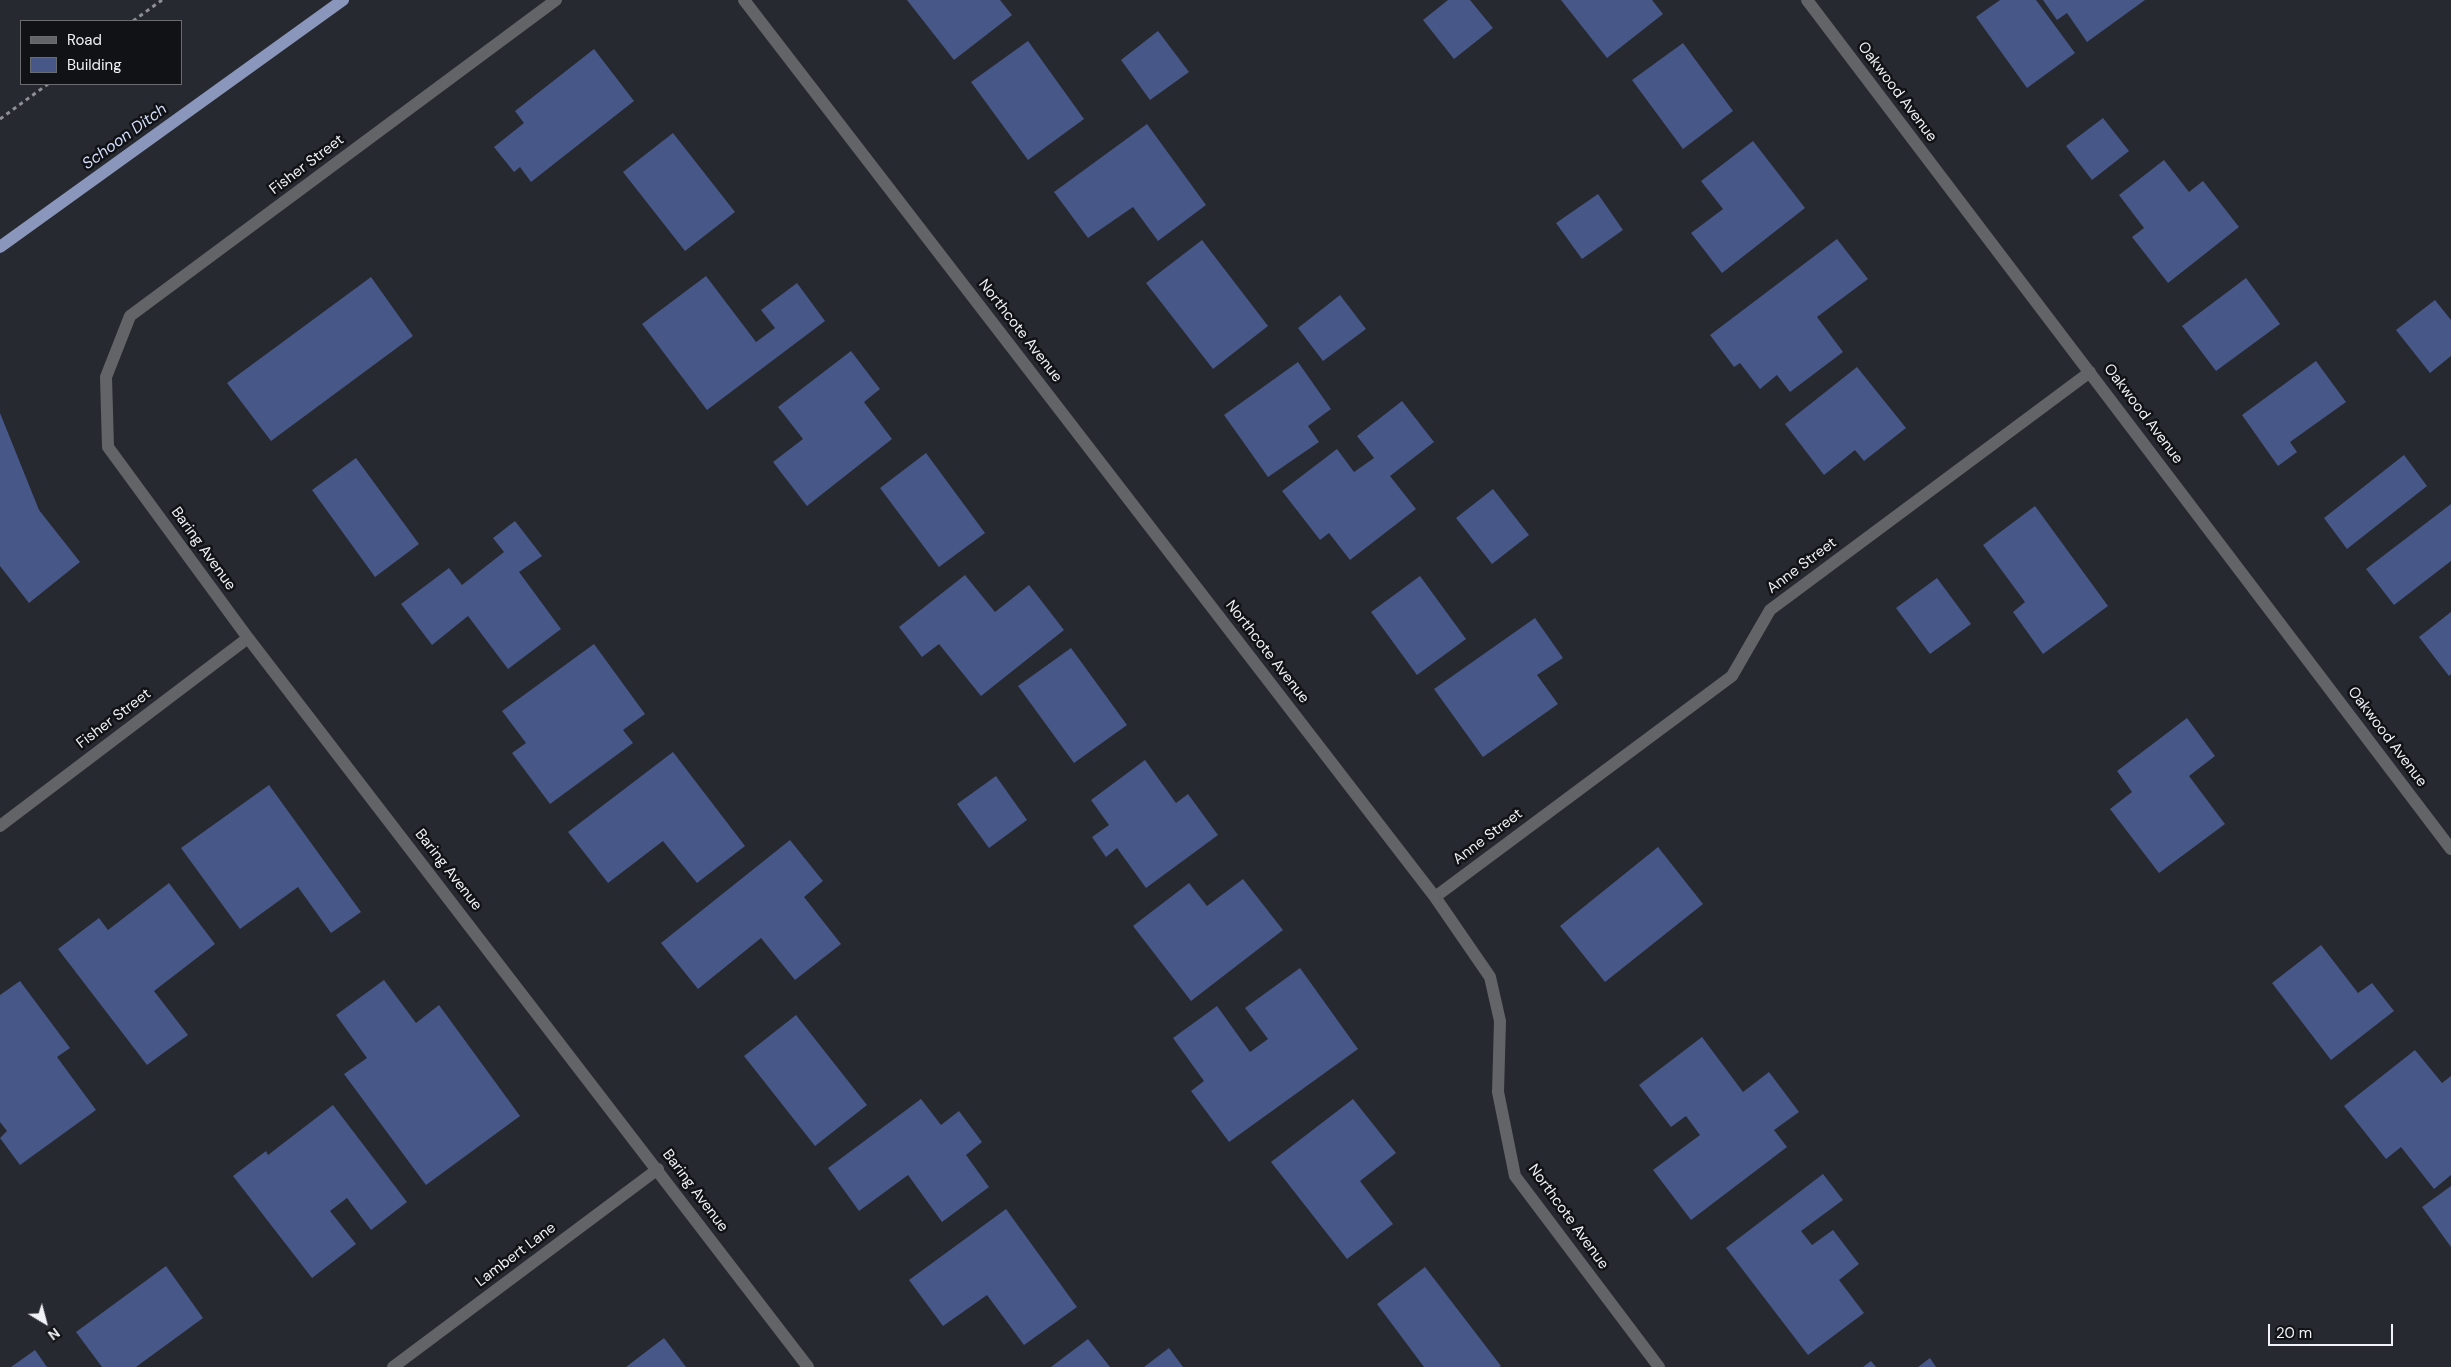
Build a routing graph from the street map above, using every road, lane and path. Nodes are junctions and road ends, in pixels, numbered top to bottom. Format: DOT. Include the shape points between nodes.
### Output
graph roads {
  1 [pos="162,0"];
  2 [pos="556,0"];
  3 [pos="744,0"];
  4 [pos="1807,0"];
  5 [pos="134,20"];
  6 [pos="47,85"];
  7 [pos="0,119"];
  8 [pos="2090,372"];
  9 [pos="106,377"];
  10 [pos="248,638"];
  11 [pos="0,826"];
  12 [pos="2451,849"];
  13 [pos="1435,897"];
  14 [pos="658,1169"];
  15 [pos="393,1367"];
  16 [pos="808,1367"];
  17 [pos="1659,1367"];
  1 -- 5 [label="path"];
  2 -- 9 [label="street, Fisher Street" via="130,316"];
  3 -- 13 [label="street, Northcote Avenue"];
  4 -- 8 [label="street, Oakwood Avenue"];
  6 -- 7 [label="path"];
  8 -- 12 [label="street, Oakwood Avenue"];
  8 -- 13 [label="street, Anne Street" via="1770,610 1732,676"];
  9 -- 10 [label="street, Baring Avenue" via="108,447"];
  10 -- 11 [label="street, Fisher Street"];
  10 -- 14 [label="street, Baring Avenue"];
  13 -- 17 [label="street, Northcote Avenue" via="1490,977 1500,1021 1498,1092 1514,1176"];
  14 -- 15 [label="street, Lambert Lane"];
  14 -- 16 [label="street, Baring Avenue"];
}
